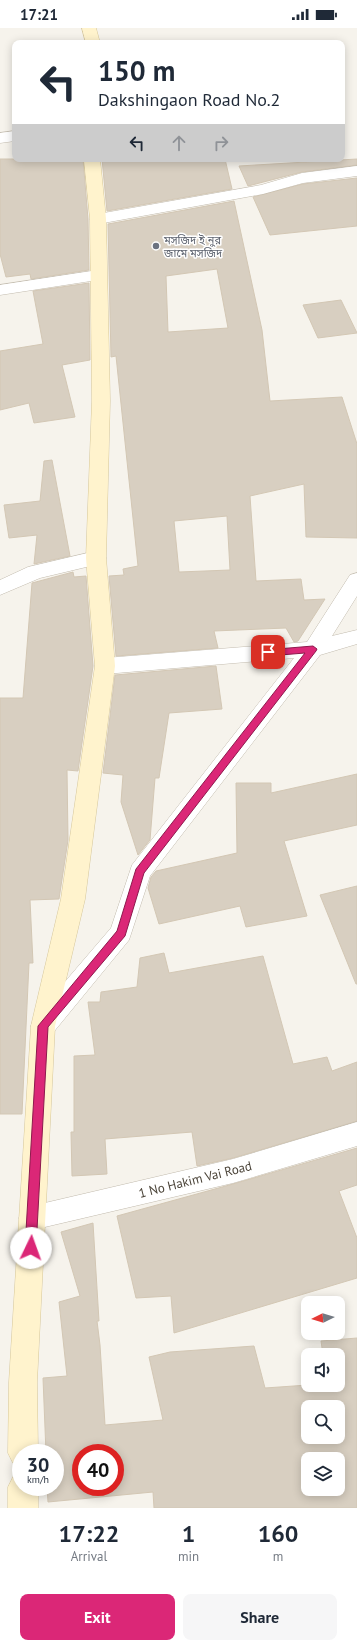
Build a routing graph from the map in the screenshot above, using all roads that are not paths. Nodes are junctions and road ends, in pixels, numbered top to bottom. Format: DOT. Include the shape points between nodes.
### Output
graph roads {
  1 [pos="89,28"];
  2 [pos="92,40"];
  3 [pos="12,136"];
  4 [pos="0,138"];
  5 [pos="92,162"];
  6 [pos="357,171"];
  7 [pos="98,219"];
  8 [pos="98,275"];
  9 [pos="0,290"];
  10 [pos="96,558"];
  11 [pos="357,580"];
  12 [pos="0,588"];
  13 [pos="357,637"];
  14 [pos="313,649"];
  15 [pos="105,666"];
  16 [pos="43,1026"];
  17 [pos="357,1134"];
  18 [pos="32,1218"];
  19 [pos="23,1444"];
  20 [pos="23,1496"];
  21 [pos="23,1508"];
  1 -- 2 [label="street"];
  3 -- 4 [label="street"];
  5 -- 7 [label="street"];
  6 -- 7 [label="street" via="302,178 249,192"];
  7 -- 8 [label="street"];
  8 -- 9 [label="street"];
  8 -- 10 [label="street" via="101,401"];
  10 -- 12 [label="street" via="36,572"];
  10 -- 15 [label="street"];
  11 -- 14 [label="street"];
  13 -- 14 [label="street"];
  14 -- 15 [label="street"];
  14 -- 16 [label="street" via="140,872 121,933"];
  15 -- 16 [label="street" via="73,899"];
  16 -- 18 [label="street"];
  17 -- 18 [label="street, 1 No Hakim Vai Road" via="233,1171"];
  18 -- 19 [label="street" via="23,1382"];
  20 -- 21 [label="street"];
}
